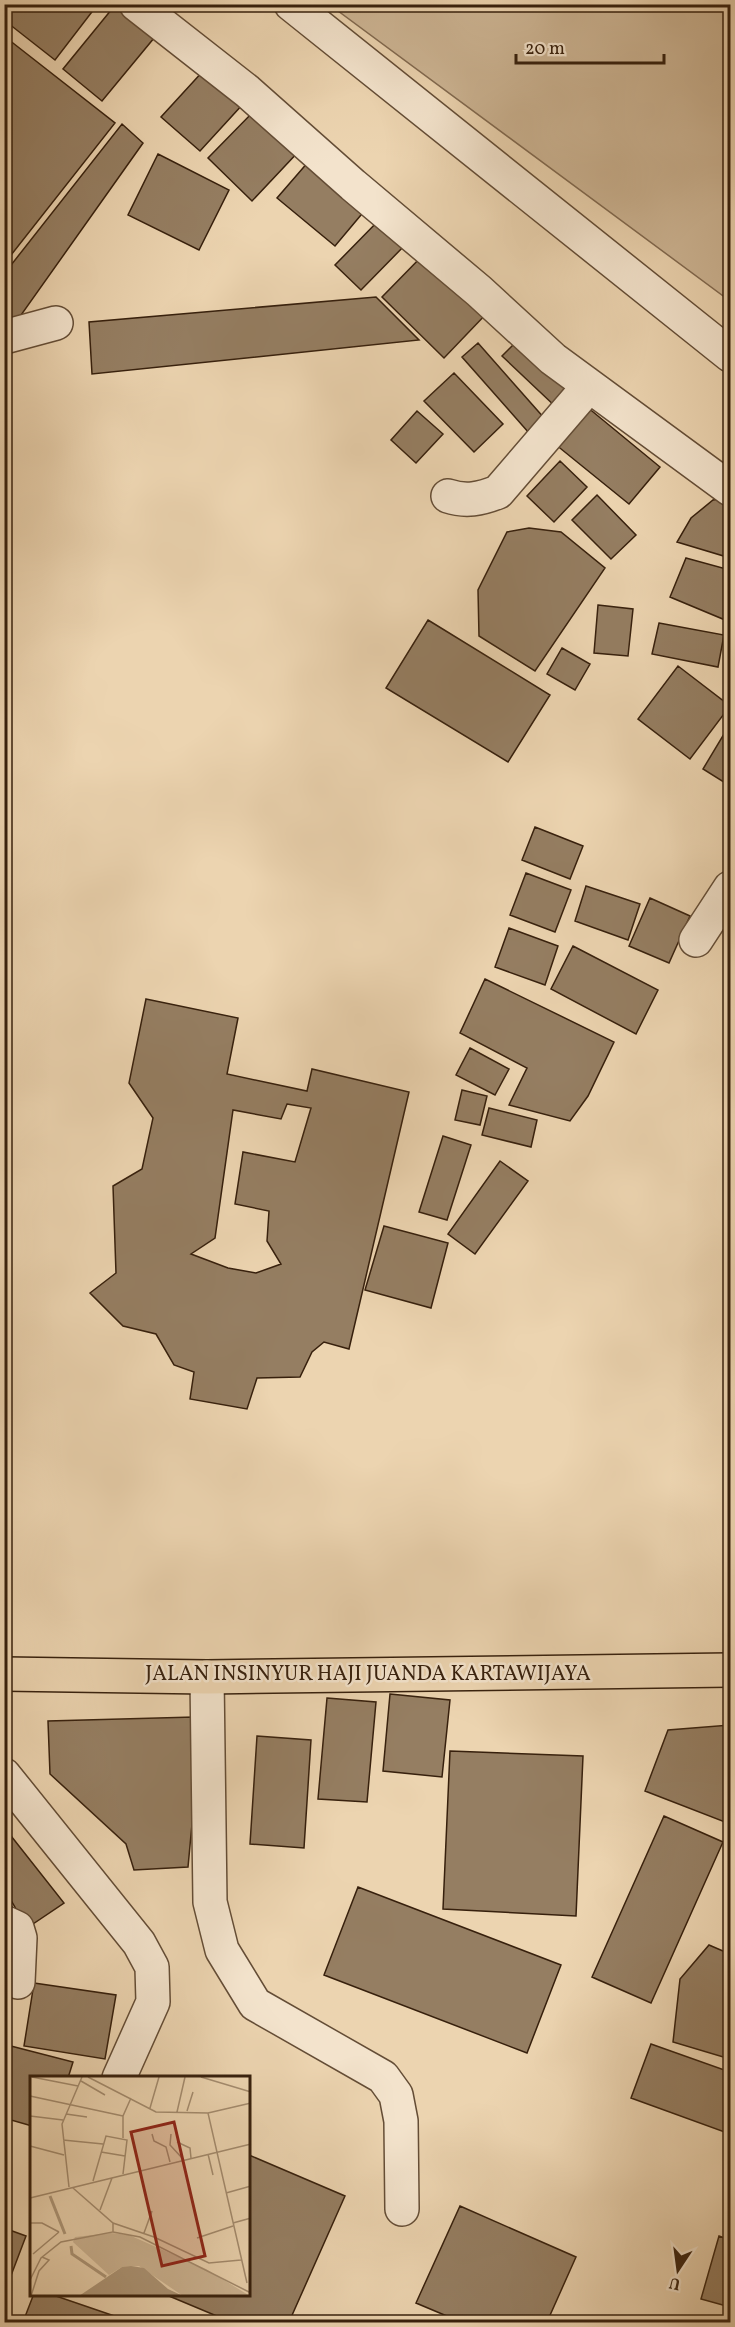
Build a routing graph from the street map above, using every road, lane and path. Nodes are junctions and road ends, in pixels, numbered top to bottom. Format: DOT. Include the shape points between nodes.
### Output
graph roads {
  1 [pos="136,4"];
  2 [pos="291,4"];
  3 [pos="56,323"];
  4 [pos="4,337"];
  5 [pos="730,355"];
  6 [pos="589,386"];
  7 [pos="730,489"];
  8 [pos="447,496"];
  9 [pos="730,888"];
  10 [pos="696,940"];
  11 [pos="730,1670"];
  12 [pos="4,1674"];
  13 [pos="207,1677"];
  14 [pos="4,1775"];
  15 [pos="4,1922"];
  16 [pos="18,1982"];
  17 [pos="119,2076"];
  18 [pos="402,2209"];
  1 -- 6 [label="street" via="248,90"];
  2 -- 5 [label="street"];
  3 -- 4 [label="street"];
  6 -- 7 [label="street"];
  6 -- 8 [label="street" via="498,492 477,500"];
  9 -- 10 [label="street"];
  11 -- 13 [label="main road, JALAN INSINYUR HAJI JUANDA KARTAWIJAYA"];
  12 -- 13 [label="main road, JALAN INSINYUR HAJI JUANDA KARTAWIJAYA"];
  13 -- 18 [label="street" via="210,1902 222,1950 255,2004 383,2078 396,2095 401,2121"];
  14 -- 17 [label="street" via="139,1943 152,1967 153,2002"];
  15 -- 16 [label="street" via="16,1928 20,1938"];
}
